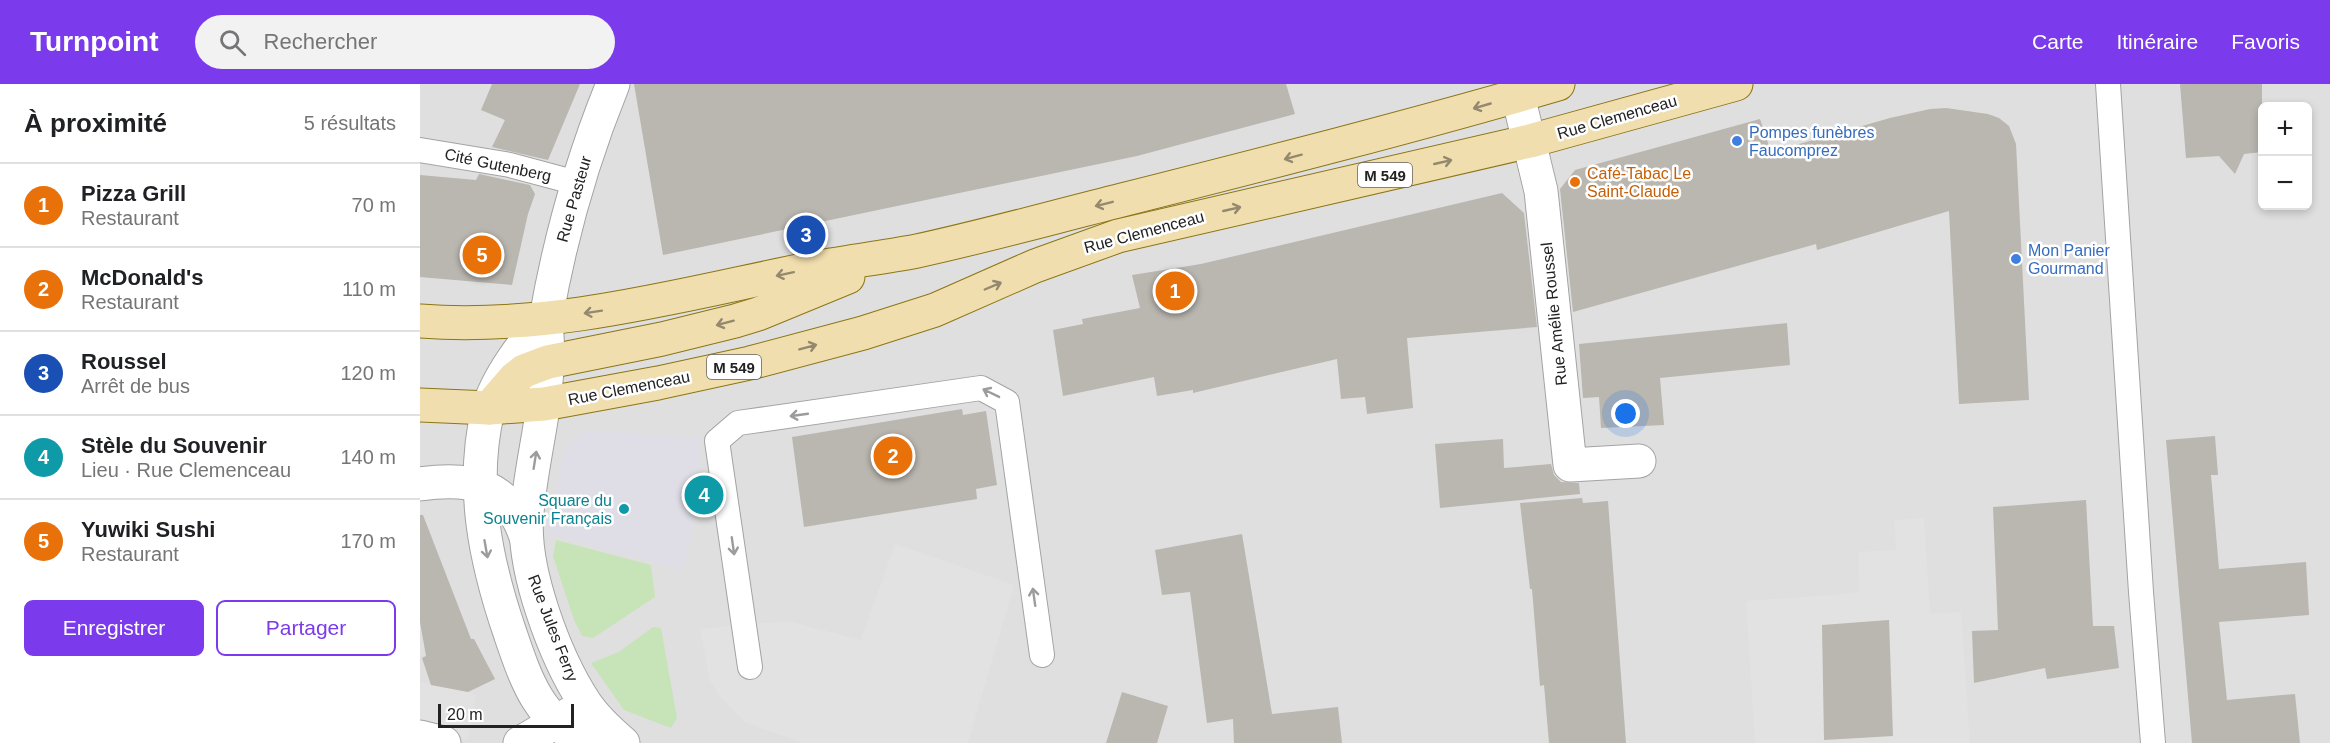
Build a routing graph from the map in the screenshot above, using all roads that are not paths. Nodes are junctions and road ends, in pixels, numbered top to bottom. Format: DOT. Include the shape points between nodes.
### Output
graph roads {
  1 [pos="613,84"];
  2 [pos="1558,84"];
  3 [pos="1736,84"];
  4 [pos="2108,84"];
  5 [pos="1518,96"];
  6 [pos="1530,141"];
  7 [pos="420,150"];
  8 [pos="577,183"];
  9 [pos="917,251"];
  10 [pos="546,318"];
  11 [pos="420,321"];
  12 [pos="548,362"];
  13 [pos="544,404"];
  14 [pos="420,405"];
  15 [pos="489,408"];
  16 [pos="1639,461"];
  17 [pos="420,484"];
  18 [pos="480,486"];
  19 [pos="526,537"];
  20 [pos="1042,655"];
  21 [pos="750,668"];
  22 [pos="586,704"];
  23 [pos="556,723"];
  24 [pos="420,737"];
  25 [pos="444,743"];
  26 [pos="520,743"];
  27 [pos="588,743"];
  28 [pos="623,743"];
  29 [pos="2153,743"];
  1 -- 8 [label="street, Rue Pasteur"];
  2 -- 5 [label="main road, M 549"];
  3 -- 6 [label="main road, Rue Clemenceau / M 549"];
  4 -- 29 [label="lane"];
  5 -- 6 [label="street, Rue Amélie Roussel"];
  5 -- 9 [label="main road, M 549, one-way" via="1286,159"];
  13 -- 6 [label="main road, Rue Clemenceau / M 549, one-way" via="703,374 863,333 934,310 1035,266 1118,236"];
  6 -- 16 [label="street, Rue Amélie Roussel" via="1541,191 1570,465"];
  7 -- 8 [label="lane, Cité Gutenberg" via="510,165"];
  8 -- 10 [label="street, Rue Pasteur"];
  9 -- 10 [label="main road, M 549, one-way" via="654,302"];
  9 -- 12 [label="main road, one-way" via="735,321"];
  10 -- 11 [label="main road, M 549" via="484,323"];
  10 -- 12 [label="street, Rue Jules Ferry"];
  10 -- 15 [label="street" via="517,353"];
  12 -- 13 [label="street, Rue Jules Ferry"];
  12 -- 15 [label="main road" via="514,379"];
  13 -- 15 [label="main road, Rue Clemenceau / M 549"];
  19 -- 13 [label="street, Rue Jules Ferry, one-way" via="526,512"];
  14 -- 15 [label="main road, Rue Clemenceau / M 549"];
  15 -- 18 [label="street"];
  17 -- 18 [label="street"];
  18 -- 19 [label="street" via="504,498 517,514"];
  18 -- 23 [label="street, one-way" via="487,554 500,605 525,677"];
  19 -- 22 [label="street, Rue Jules Ferry" via="539,601 562,659"];
  20 -- 21 [label="lane, one-way" via="1007,402 981,388 738,423 717,441"];
  22 -- 23 [label="street"];
  22 -- 28 [label="street, Rue Jules Ferry"];
  23 -- 26 [label="street"];
  23 -- 27 [label="street"];
  24 -- 25 [label="street"];
}
